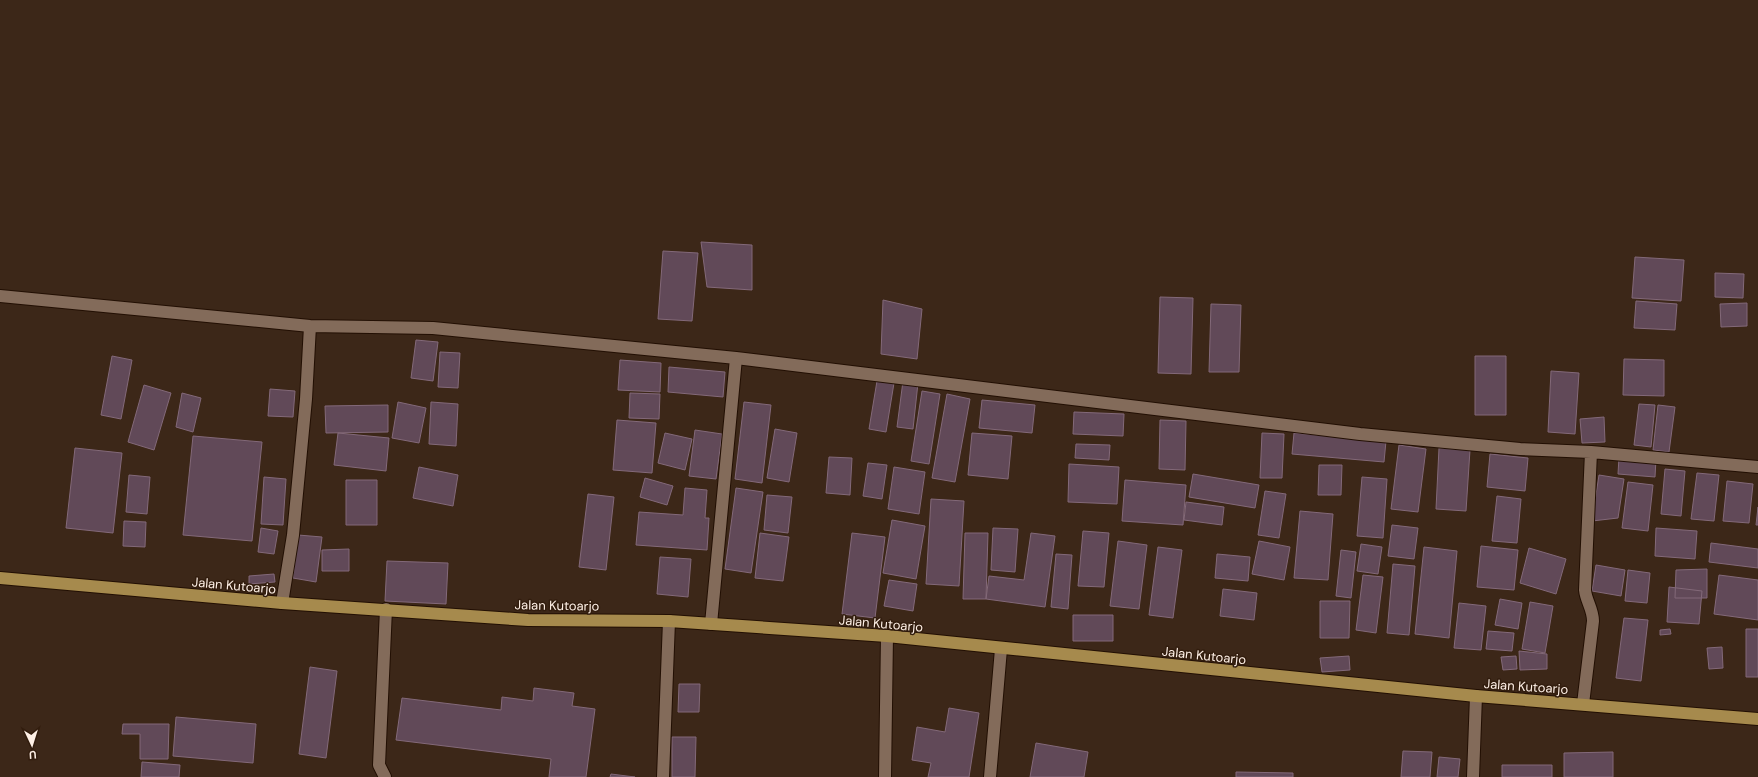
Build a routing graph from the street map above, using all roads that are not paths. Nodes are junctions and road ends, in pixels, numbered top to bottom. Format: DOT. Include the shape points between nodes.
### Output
graph roads {
  1 [pos="0,296"];
  2 [pos="310,326"];
  3 [pos="736,358"];
  4 [pos="1591,452"];
  5 [pos="1758,467"];
  6 [pos="0,578"];
  7 [pos="282,603"];
  8 [pos="386,609"];
  9 [pos="669,621"];
  10 [pos="711,624"];
  11 [pos="887,636"];
  12 [pos="1001,649"];
  13 [pos="1476,696"];
  14 [pos="1583,704"];
  15 [pos="1758,719"];
  16 [pos="384,777"];
  17 [pos="664,777"];
  18 [pos="884,777"];
  19 [pos="990,777"];
  20 [pos="1473,777"];
  1 -- 2 [label="street"];
  2 -- 3 [label="street" via="432,328"];
  2 -- 7 [label="street" via="293,535"];
  3 -- 4 [label="street" via="1360,434 1520,449"];
  3 -- 10 [label="street"];
  4 -- 5 [label="street"];
  4 -- 14 [label="street" via="1585,590 1593,621"];
  6 -- 7 [label="main road, Jalan Kutoarjo"];
  7 -- 8 [label="main road, Jalan Kutoarjo"];
  8 -- 9 [label="main road, Jalan Kutoarjo" via="528,620"];
  8 -- 16 [label="street" via="379,765"];
  9 -- 10 [label="main road, Jalan Kutoarjo"];
  9 -- 17 [label="street"];
  10 -- 11 [label="main road, Jalan Kutoarjo"];
  11 -- 12 [label="main road, Jalan Kutoarjo"];
  11 -- 18 [label="street"];
  12 -- 13 [label="main road, Jalan Kutoarjo"];
  12 -- 19 [label="street"];
  13 -- 14 [label="main road, Jalan Kutoarjo"];
  13 -- 20 [label="street"];
  14 -- 15 [label="main road, Jalan Kutoarjo"];
}
